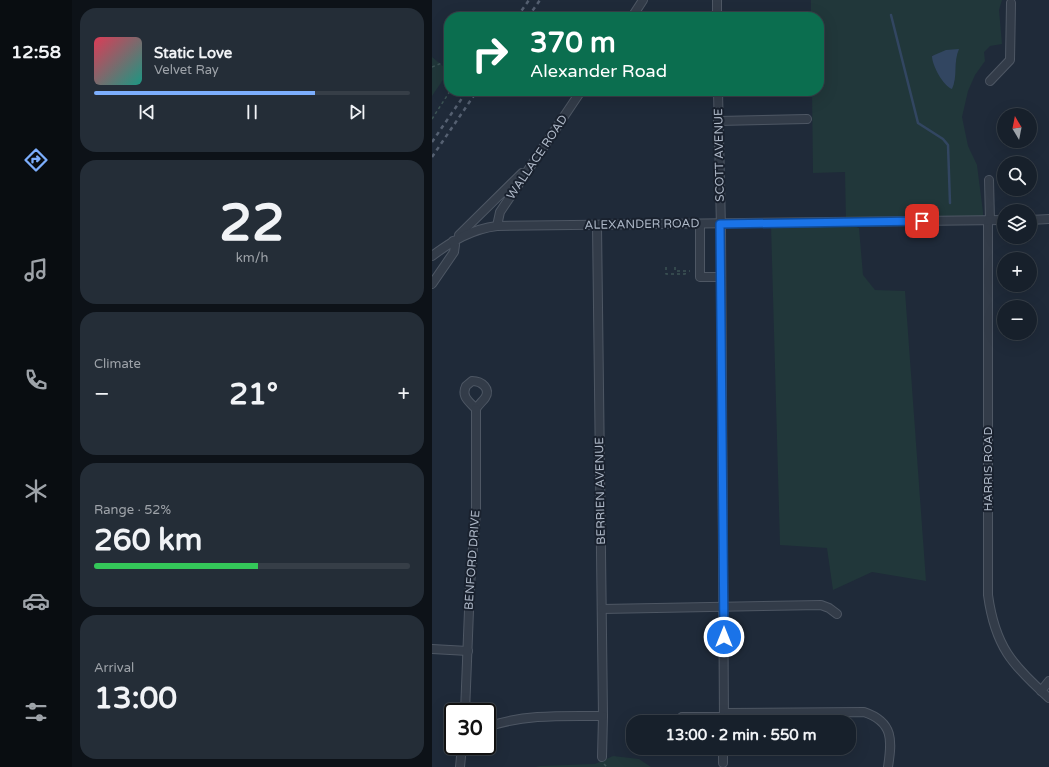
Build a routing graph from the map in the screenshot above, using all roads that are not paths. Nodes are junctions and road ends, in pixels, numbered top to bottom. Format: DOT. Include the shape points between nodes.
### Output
graph roads {
  1 [pos="637,0"];
  2 [pos="643,0"];
  3 [pos="717,0"];
  4 [pos="1011,2"];
  5 [pos="637,9"];
  6 [pos="635,12"];
  7 [pos="717,12"];
  8 [pos="990,81"];
  9 [pos="578,96"];
  10 [pos="718,96"];
  11 [pos="807,119"];
  12 [pos="718,121"];
  13 [pos="539,153"];
  14 [pos="989,180"];
  15 [pos="1049,219"];
  16 [pos="989,220"];
  17 [pos="997,220"];
  18 [pos="1037,220"];
  19 [pos="700,224"];
  20 [pos="720,224"];
  21 [pos="597,225"];
  22 [pos="497,226"];
  23 [pos="453,241"];
  24 [pos="432,256"];
  25 [pos="721,277"];
  26 [pos="432,284"];
  27 [pos="476,409"];
  28 [pos="724,607"];
  29 [pos="602,609"];
  30 [pos="837,614"];
  31 [pos="432,649"];
  32 [pos="468,650"];
  33 [pos="1049,681"];
  34 [pos="1041,691"];
  35 [pos="1049,698"];
  36 [pos="465,703"];
  37 [pos="724,715"];
  38 [pos="768,715"];
  39 [pos="603,716"];
  40 [pos="496,724"];
  41 [pos="461,755"];
  42 [pos="723,755"];
  43 [pos="602,757"];
  44 [pos="723,763"];
  45 [pos="460,767"];
  46 [pos="888,767"];
  1 -- 5 [label="street"];
  2 -- 5 [label="street"];
  3 -- 7 [label="street"];
  4 -- 8 [label="street" via="1010,60"];
  5 -- 6 [label="street"];
  9 -- 13 [label="street, WALLACE ROAD"];
  10 -- 12 [label="street, SCOTT AVENUE"];
  11 -- 12 [label="street"];
  12 -- 20 [label="street, SCOTT AVENUE"];
  13 -- 22 [label="street, WALLACE ROAD" via="500,212"];
  13 -- 23 [label="street" via="486,204"];
  14 -- 16 [label="street, HARRIS ROAD"];
  15 -- 18 [label="street"];
  16 -- 17 [label="street, ALEXANDER ROAD"];
  16 -- 20 [label="street, ALEXANDER ROAD"];
  16 -- 34 [label="street, HARRIS ROAD" via="988,595 994,625 1006,653 1026,678"];
  19 -- 20 [label="street, ALEXANDER ROAD"];
  19 -- 21 [label="street, ALEXANDER ROAD"];
  19 -- 25 [label="street" via="700,277"];
  20 -- 25 [label="street, SCOTT AVENUE"];
  21 -- 22 [label="street, ALEXANDER ROAD"];
  21 -- 29 [label="street, BERRIEN AVENUE"];
  22 -- 23 [label="street, ALEXANDER ROAD" via="476,230"];
  23 -- 24 [label="street, ALEXANDER ROAD"];
  23 -- 26 [label="street" via="454,252"];
  25 -- 28 [label="street, SCOTT AVENUE"];
  27 -- 32 [label="street, BENFORD DRIVE" via="476,512"];
  28 -- 29 [label="street"];
  28 -- 30 [label="street" via="820,605"];
  28 -- 37 [label="street, SCOTT AVENUE"];
  29 -- 39 [label="street, BERRIEN AVENUE"];
  31 -- 32 [label="street"];
  32 -- 36 [label="street, BENFORD DRIVE"];
  33 -- 34 [label="street"];
  34 -- 35 [label="street, HARRIS ROAD"];
  38 -- 46 [label="street" via="857,711 871,714 883,723 891,738"];
  39 -- 40 [label="street" via="534,717"];
  39 -- 43 [label="street, BERRIEN AVENUE"];
  41 -- 45 [label="street"];
  42 -- 44 [label="street"];
}
